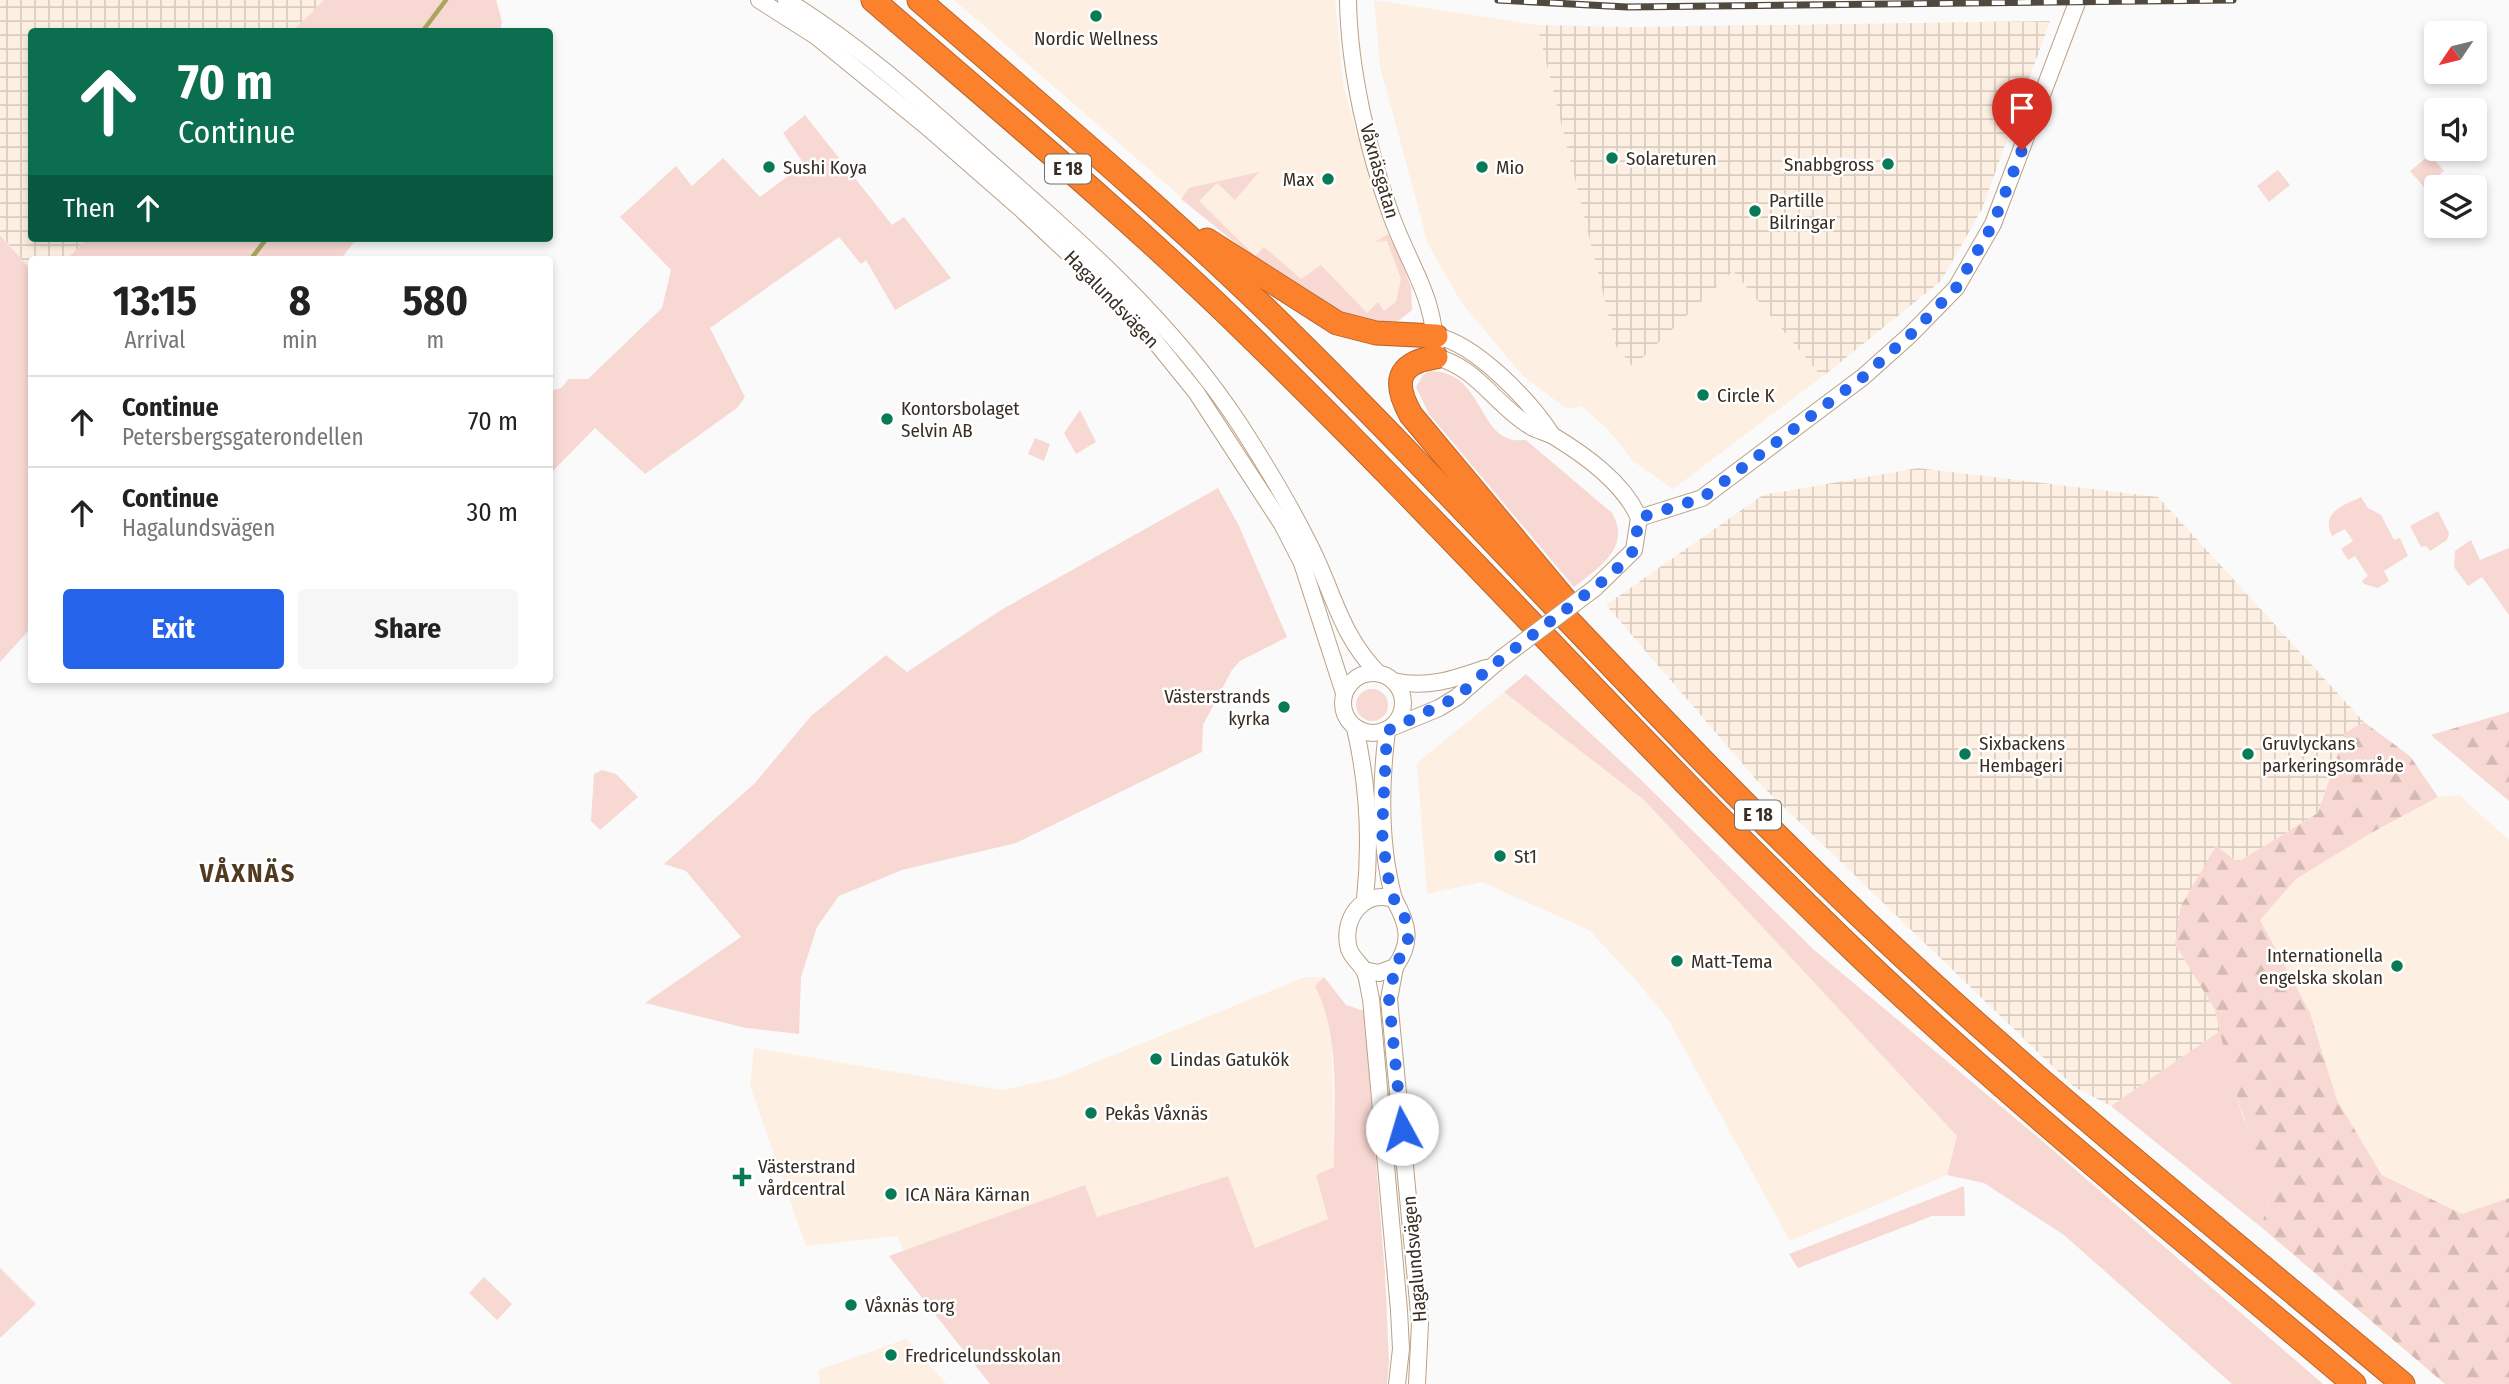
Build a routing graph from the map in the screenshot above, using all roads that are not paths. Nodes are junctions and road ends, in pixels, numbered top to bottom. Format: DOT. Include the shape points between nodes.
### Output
graph roads {
  1 [pos="759,0"];
  2 [pos="786,0"];
  3 [pos="873,0"];
  4 [pos="919,0"];
  5 [pos="1348,0"];
  6 [pos="2078,0"];
  7 [pos="1152,204"];
  8 [pos="1436,347"];
  9 [pos="1639,518"];
  10 [pos="1492,666"];
  11 [pos="1378,673"];
  12 [pos="1618,673"];
  13 [pos="1393,681"];
  14 [pos="1344,693"];
  15 [pos="1355,728"];
  16 [pos="1390,729"];
  17 [pos="1366,899"];
  18 [pos="1394,899"];
  19 [pos="1395,967"];
  20 [pos="1364,970"];
  21 [pos="1397,1384"];
  22 [pos="1417,1384"];
  23 [pos="2354,1384"];
  24 [pos="2403,1384"];
  1 -- 14 [label="street, Hagalundsvägen" via="817,37 926,126 1132,313 1196,392 1282,524 1302,563"];
  2 -- 11 [label="street, Hagalundsvägen" via="847,43 957,133 1094,255 1163,324 1222,397 1269,470 1310,545 1352,643"];
  3 -- 23 [label="highway, E 18" via="1130,224 1258,343 1695,795 1842,940"];
  4 -- 7 [label="highway, E 18"];
  5 -- 8 [label="street, Våxnäsgatan" via="1353,59 1382,192 1430,302"];
  6 -- 9 [label="street" via="1993,224 1956,288 1863,377 1702,498"];
  7 -- 8 [label="highway" via="1337,323"];
  7 -- 12 [label="highway, E 18" via="1278,321"];
  8 -- 9 [label="street" via="1450,339 1475,354 1539,416 1552,435 1621,490"];
  8 -- 12 [label="highway" via="1400,378 1398,388 1411,415 1560,592"];
  9 -- 10 [label="street, bridge" via="1634,550 1595,588"];
  10 -- 13 [label="street" via="1442,682"];
  10 -- 16 [label="street" via="1439,708"];
  11 -- 13 [label="street"];
  11 -- 14 [label="street" via="1354,680"];
  12 -- 24 [label="highway, E 18" via="1872,927 2086,1116"];
  13 -- 16 [label="street" via="1403,705"];
  14 -- 15 [label="street" via="1344,713"];
  15 -- 16 [label="street" via="1370,734"];
  15 -- 17 [label="street" via="1363,761 1368,830"];
  16 -- 18 [label="street" via="1382,832"];
  17 -- 18 [label="street" via="1379,894"];
  17 -- 20 [label="street" via="1349,927 1349,948"];
  18 -- 19 [label="street" via="1407,922 1408,942"];
  19 -- 20 [label="street" via="1379,973"];
  19 -- 22 [label="street, Hagalundsvägen" via="1389,999 1420,1323"];
  20 -- 21 [label="street, Hagalundsvägen" via="1371,999 1399,1310"];
}
